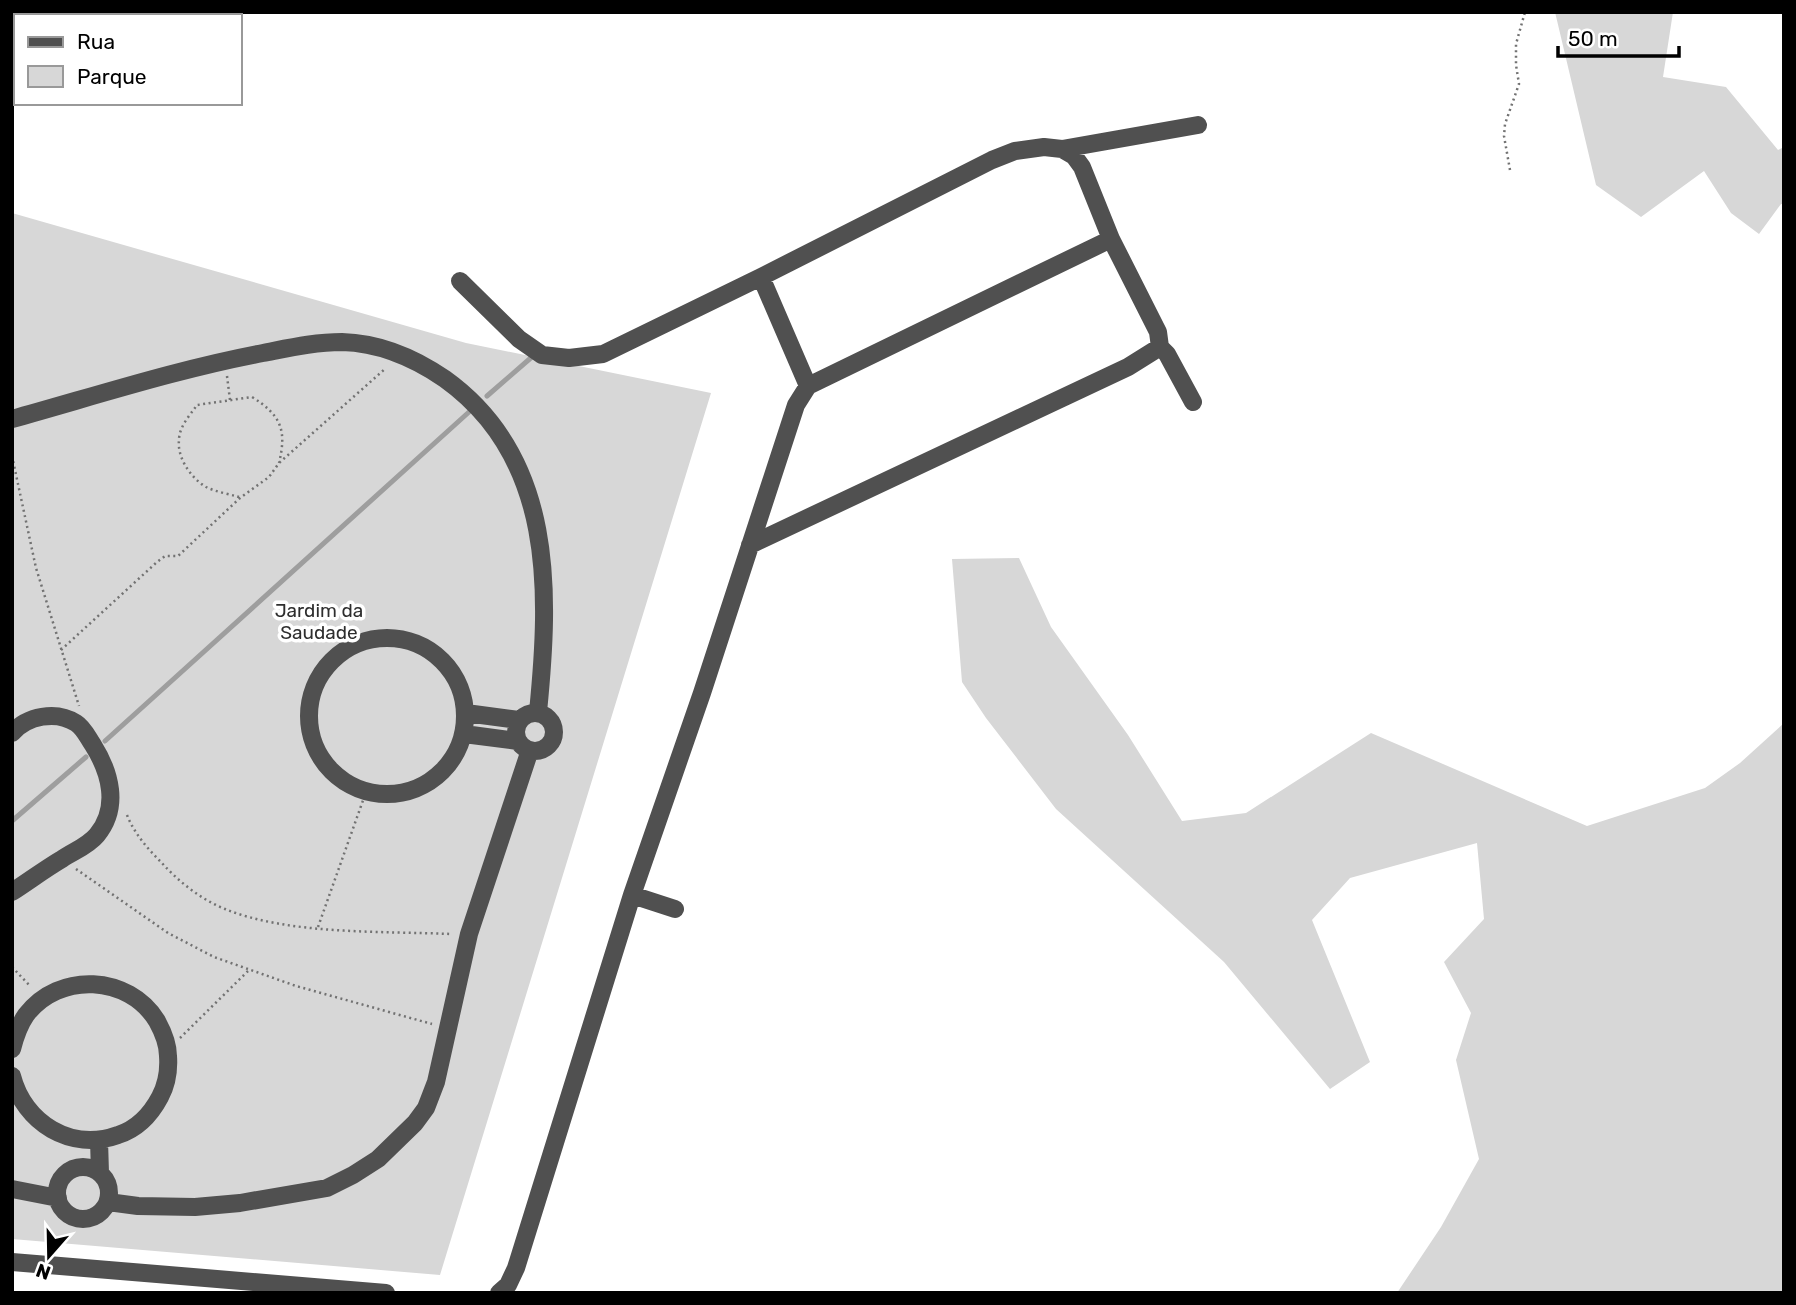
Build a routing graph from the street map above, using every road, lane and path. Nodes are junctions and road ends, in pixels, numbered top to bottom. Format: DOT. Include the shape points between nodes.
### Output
graph roads {
  1 [pos="1525,12"];
  2 [pos="1198,125"];
  3 [pos="1062,149"];
  4 [pos="1510,170"];
  5 [pos="1111,239"];
  6 [pos="761,277"];
  7 [pos="460,281"];
  8 [pos="1160,347"];
  9 [pos="402,354"];
  10 [pos="225,360"];
  11 [pos="808,386"];
  12 [pos="230,400"];
  13 [pos="1193,402"];
  14 [pos="12,419"];
  15 [pos="12,456"];
  16 [pos="279,463"];
  17 [pos="240,498"];
  18 [pos="750,545"];
  19 [pos="61,650"];
  20 [pos="538,712"];
  21 [pos="466,713"];
  22 [pos="519,720"];
  23 [pos="83,730"];
  24 [pos="12,733"];
  25 [pos="464,734"];
  26 [pos="524,745"];
  27 [pos="111,792"];
  28 [pos="366,792"];
  29 [pos="61,859"];
  30 [pos="12,892"];
  31 [pos="632,895"];
  32 [pos="675,909"];
  33 [pos="318,927"];
  34 [pos="469,934"];
  35 [pos="12,967"];
  36 [pos="248,971"];
  37 [pos="41,999"];
  38 [pos="448,1028"];
  39 [pos="12,1049"];
  40 [pos="168,1050"];
  41 [pos="12,1076"];
  42 [pos="67,1136"];
  43 [pos="99,1140"];
  44 [pos="72,1170"];
  45 [pos="100,1173"];
  46 [pos="12,1189"];
  47 [pos="58,1198"];
  48 [pos="108,1202"];
  49 [pos="12,1262"];
  50 [pos="386,1293"];
  51 [pos="499,1293"];
  1 -- 4 [label="path" via="1516,44 1519,85 1505,124"];
  2 -- 3 [label="street"];
  3 -- 5 [label="street" via="1082,167"];
  3 -- 6 [label="street" via="1034,148 992,160"];
  5 -- 8 [label="street" via="1158,332"];
  5 -- 11 [label="street"];
  6 -- 7 [label="street" via="603,354 569,358 542,355 519,339"];
  6 -- 11 [label="street"];
  8 -- 13 [label="street"];
  8 -- 18 [label="street" via="1128,367"];
  9 -- 10 [label="street" via="340,342"];
  9 -- 16 [label="path"];
  9 -- 20 [label="street" via="470,399 503,440 525,482 542,554 544,652"];
  10 -- 12 [label="path"];
  10 -- 14 [label="street"];
  11 -- 18 [label="street" via="796,405"];
  12 -- 16 [label="path" via="252,397 270,408 280,423 283,446"];
  12 -- 17 [label="path" via="197,405 178,440 183,463 192,475 207,487"];
  15 -- 19 [label="path" via="36,568"];
  16 -- 17 [label="path" via="269,477"];
  17 -- 19 [label="path" via="178,555 157,562"];
  18 -- 31 [label="street"];
  19 -- 23 [label="path"];
  20 -- 22 [label="street"];
  20 -- 26 [label="street" via="551,720 554,736 545,748"];
  21 -- 22 [label="street"];
  21 -- 25 [label="street"];
  21 -- 28 [label="street" via="453,672 420,644 377,638 338,654 313,689 308,710 310,732 330,770"];
  22 -- 26 [label="street" via="516,730"];
  23 -- 24 [label="street" via="54,717 30,720"];
  23 -- 27 [label="street" via="102,759"];
  25 -- 26 [label="street"];
  25 -- 28 [label="street" via="457,754 428,784 387,795"];
  26 -- 34 [label="street"];
  27 -- 29 [label="street" via="110,811 96,836"];
  27 -- 33 [label="path" via="121,800 152,854 201,896 249,917"];
  28 -- 33 [label="path"];
  29 -- 30 [label="street"];
  29 -- 36 [label="path" via="169,933"];
  31 -- 32 [label="street"];
  31 -- 51 [label="street" via="516,1268"];
  33 -- 34 [label="path"];
  34 -- 38 [label="street"];
  35 -- 37 [label="path"];
  36 -- 38 [label="path"];
  36 -- 40 [label="path"];
  37 -- 39 [label="street" via="26,1015"];
  37 -- 40 [label="street" via="79,984 119,988 152,1013"];
  38 -- 48 [label="street" via="426,1108 397,1142 353,1175 327,1188 240,1203 195,1207"];
  40 -- 43 [label="street" via="164,1091 153,1110 120,1135"];
  41 -- 42 [label="street" via="21,1100 36,1119"];
  42 -- 43 [label="street"];
  42 -- 44 [label="street"];
  43 -- 45 [label="street"];
  44 -- 45 [label="street" via="84,1167"];
  44 -- 47 [label="street" via="59,1182"];
  45 -- 48 [label="street" via="109,1186"];
  46 -- 47 [label="street"];
  47 -- 48 [label="street" via="67,1212 82,1218 104,1210"];
  49 -- 50 [label="street"];
}
